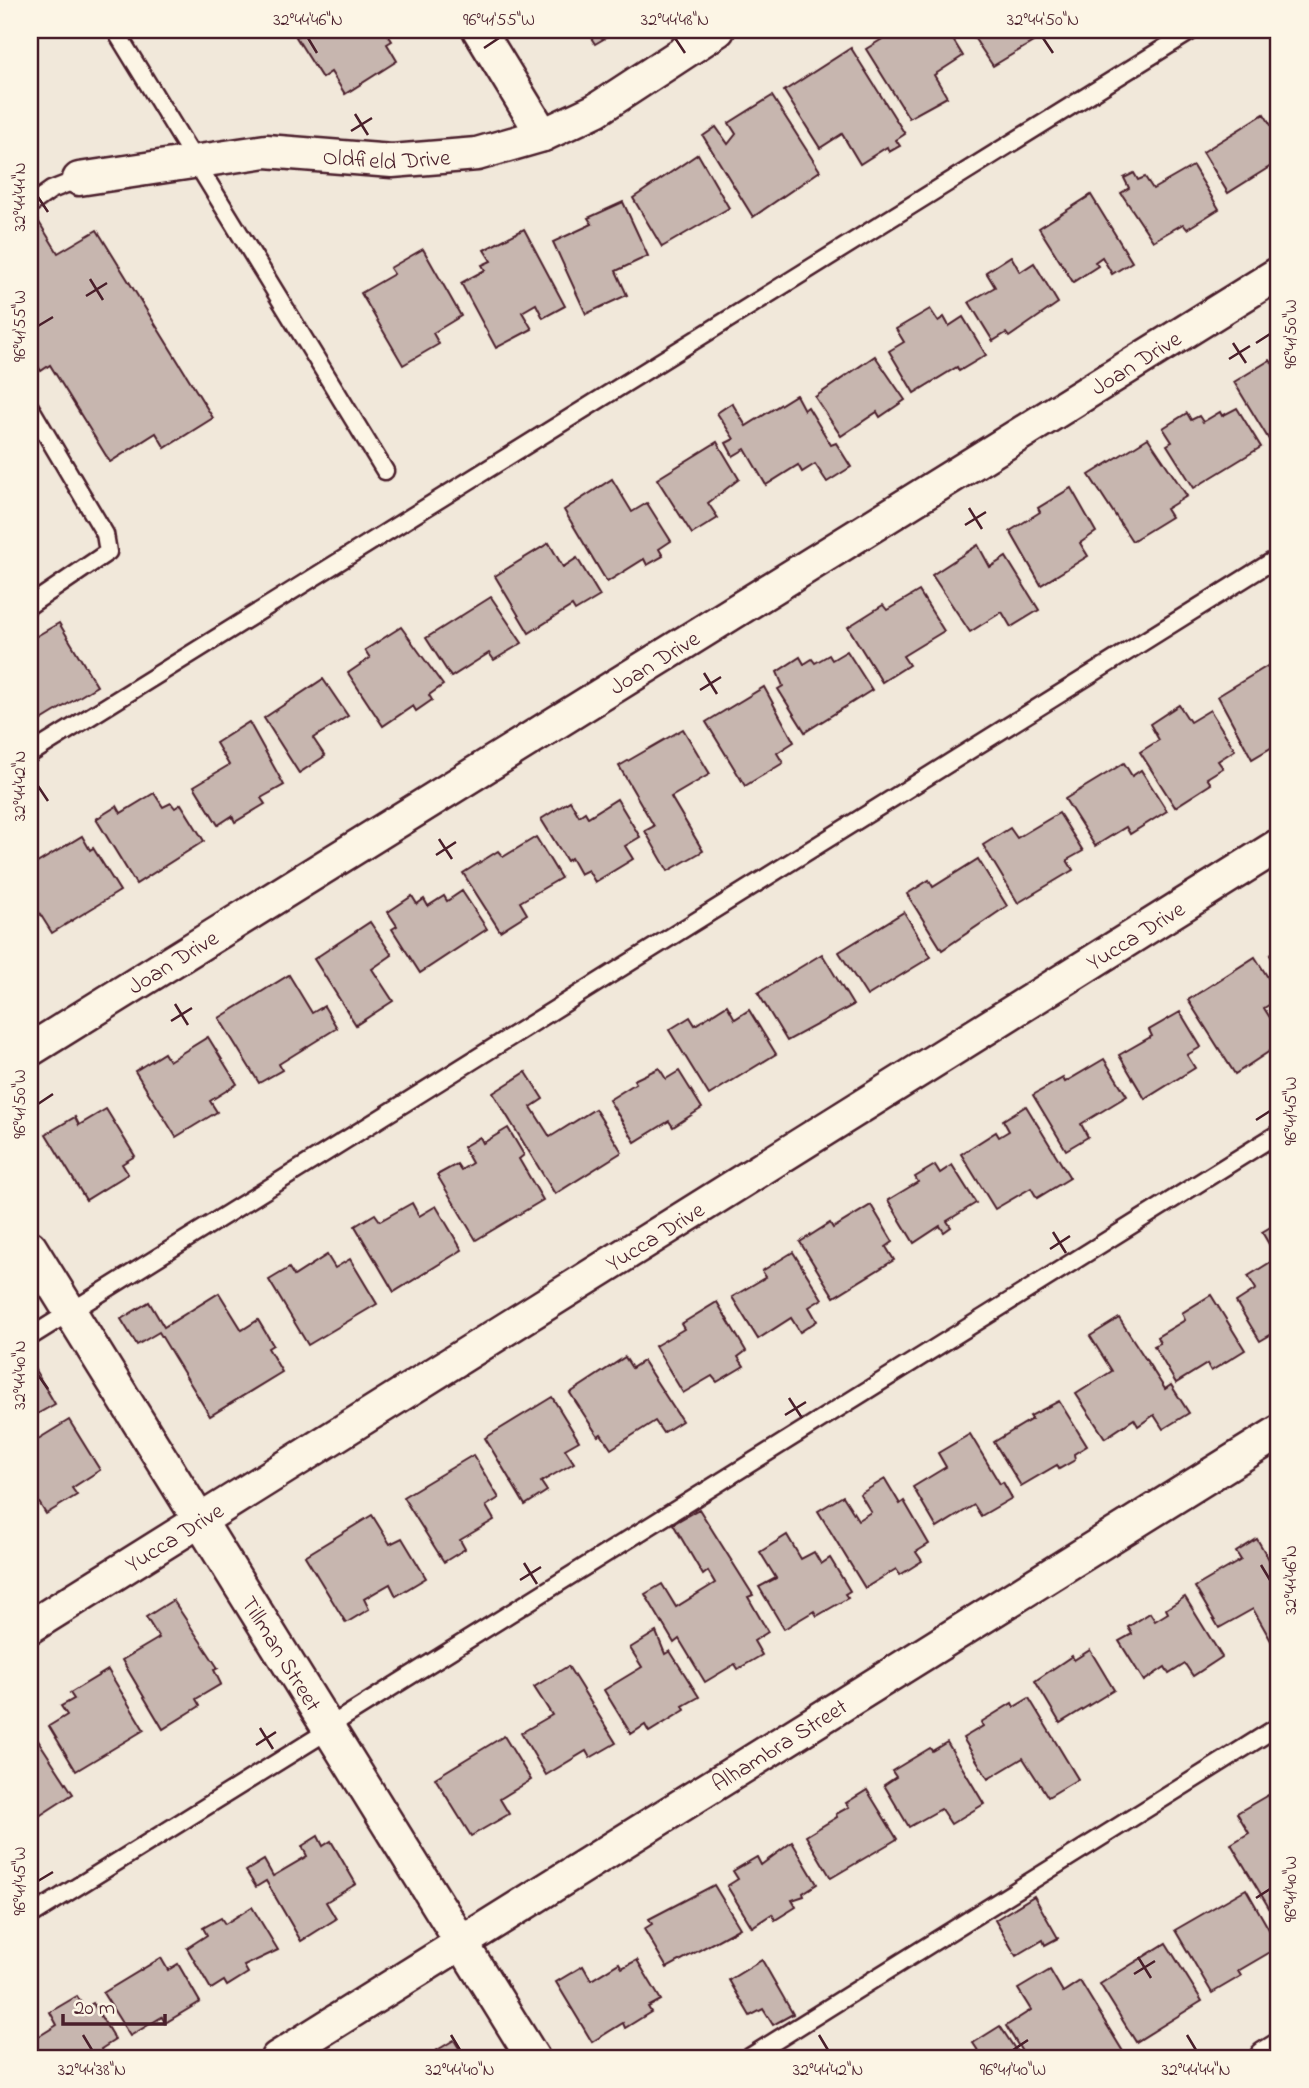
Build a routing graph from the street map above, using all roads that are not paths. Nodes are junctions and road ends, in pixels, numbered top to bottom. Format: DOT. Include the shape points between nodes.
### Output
graph roads {
  1 [pos="115,30"];
  2 [pos="479,30"];
  3 [pos="718,30"];
  4 [pos="1193,30"];
  5 [pos="542,135"];
  6 [pos="197,161"];
  7 [pos="79,179"];
  8 [pos="30,205"];
  9 [pos="1279,273"];
  10 [pos="30,407"];
  11 [pos="385,471"];
  12 [pos="1279,556"];
  13 [pos="30,605"];
  14 [pos="30,754"];
  15 [pos="1279,845"];
  16 [pos="30,1050"];
  17 [pos="1279,1133"];
  18 [pos="30,1247"];
  19 [pos="70,1312"];
  20 [pos="30,1337"];
  21 [pos="1279,1433"];
  22 [pos="200,1521"];
  23 [pos="30,1628"];
  24 [pos="1279,1726"];
  25 [pos="328,1729"];
  26 [pos="30,1916"];
  27 [pos="461,1944"];
  28 [pos="1279,2050"];
  29 [pos="278,2058"];
  30 [pos="533,2058"];
  31 [pos="748,2058"];
  32 [pos="1266,2058"];
  1 -- 6 [label="lane"];
  2 -- 5 [label="street"];
  3 -- 5 [label="street, Oldfield Drive" via="596,110"];
  4 -- 14 [label="lane"];
  5 -- 6 [label="street, Oldfield Drive" via="477,154 392,161 266,151"];
  6 -- 7 [label="street, Oldfield Drive"];
  6 -- 11 [label="lane"];
  7 -- 8 [label="lane, Oldfield Drive"];
  9 -- 16 [label="street, Joan Drive"];
  10 -- 13 [label="lane" via="105,534 108,552"];
  12 -- 19 [label="lane"];
  15 -- 22 [label="street, Yucca Drive"];
  17 -- 25 [label="lane"];
  18 -- 19 [label="street, Tillman Street"];
  19 -- 20 [label="lane"];
  19 -- 22 [label="street, Tillman Street"];
  21 -- 27 [label="street, Alhambra Street"];
  22 -- 23 [label="street, Yucca Drive"];
  22 -- 25 [label="street, Tillman Street"];
  24 -- 31 [label="lane"];
  25 -- 26 [label="lane"];
  25 -- 27 [label="street, Tillman Street"];
  27 -- 29 [label="street, Alhambra Street"];
  27 -- 30 [label="street, Tillman Street"];
  28 -- 32 [label="street"];
}
